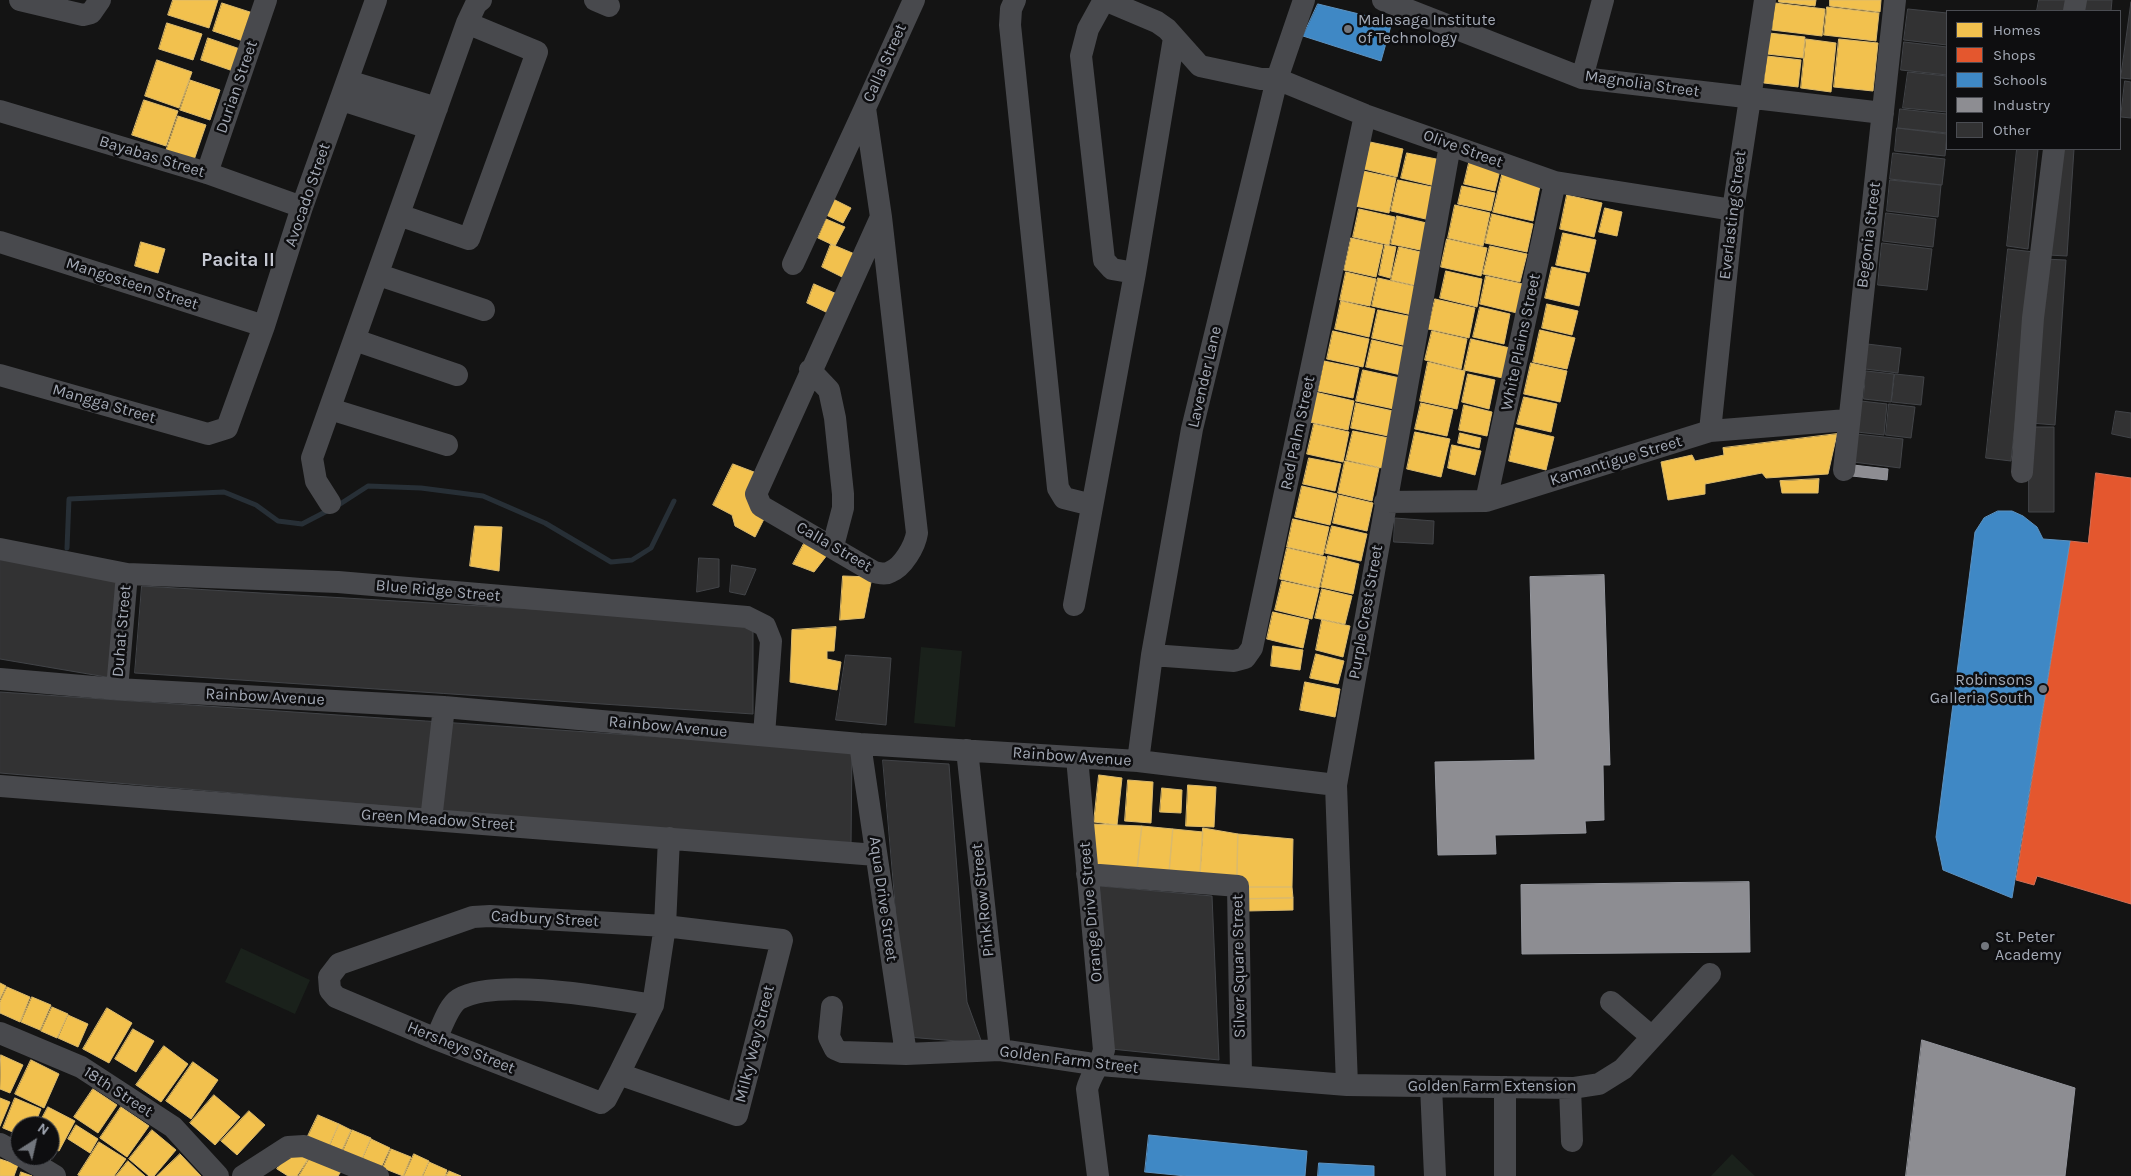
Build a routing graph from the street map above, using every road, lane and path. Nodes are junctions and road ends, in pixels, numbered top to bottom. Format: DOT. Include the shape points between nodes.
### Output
graph roads {
  1 [pos="20,0"];
  2 [pos="100,0"];
  3 [pos="266,0"];
  4 [pos="376,0"];
  5 [pos="481,0"];
  6 [pos="914,0"];
  7 [pos="1015,0"];
  8 [pos="1105,0"];
  9 [pos="1304,0"];
  10 [pos="1383,0"];
  11 [pos="1603,0"];
  12 [pos="1765,0"];
  13 [pos="1896,0"];
  14 [pos="1428,7"];
  15 [pos="467,23"];
  16 [pos="1174,38"];
  17 [pos="1582,78"];
  18 [pos="1277,79"];
  19 [pos="345,91"];
  20 [pos="1748,98"];
  21 [pos="865,108"];
  22 [pos="0,111"];
  23 [pos="1883,114"];
  24 [pos="1365,115"];
  25 [pos="433,118"];
  26 [pos="1450,145"];
  27 [pos="2054,150"];
  28 [pos="207,173"];
  29 [pos="1555,182"];
  30 [pos="302,207"];
  31 [pos="1733,210"];
  32 [pos="398,215"];
  33 [pos="881,217"];
  34 [pos="0,242"];
  35 [pos="793,264"];
  36 [pos="1135,273"];
  37 [pos="379,275"];
  38 [pos="484,310"];
  39 [pos="264,326"];
  40 [pos="355,340"];
  41 [pos="810,370"];
  42 [pos="0,375"];
  43 [pos="457,375"];
  44 [pos="330,409"];
  45 [pos="1847,420"];
  46 [pos="1710,431"];
  47 [pos="208,434"];
  48 [pos="447,445"];
  49 [pos="1844,470"];
  50 [pos="2022,472"];
  51 [pos="330,502"];
  52 [pos="1385,502"];
  53 [pos="1486,502"];
  54 [pos="1092,505"];
  55 [pos="833,546"];
  56 [pos="0,549"];
  57 [pos="127,574"];
  58 [pos="1074,605"];
  59 [pos="1152,654"];
  60 [pos="0,680"];
  61 [pos="117,689"];
  62 [pos="444,707"];
  63 [pos="764,735"];
  64 [pos="860,744"];
  65 [pos="967,750"];
  66 [pos="1077,758"];
  67 [pos="1138,762"];
  68 [pos="1336,785"];
  69 [pos="0,786"];
  70 [pos="431,820"];
  71 [pos="669,838"];
  72 [pos="876,856"];
  73 [pos="1087,874"];
  74 [pos="666,926"];
  75 [pos="782,940"];
  76 [pos="1710,974"];
  77 [pos="328,985"];
  78 [pos="1610,1002"];
  79 [pos="653,1005"];
  80 [pos="832,1006"];
  81 [pos="0,1033"];
  82 [pos="1652,1038"];
  83 [pos="436,1039"];
  84 [pos="1000,1050"];
  85 [pos="906,1054"];
  86 [pos="1100,1065"];
  87 [pos="619,1074"];
  88 [pos="1241,1075"];
  89 [pos="1347,1085"];
  90 [pos="1431,1086"];
  91 [pos="1505,1087"];
  92 [pos="1570,1088"];
  93 [pos="1572,1141"];
  94 [pos="39,1166"];
  95 [pos="55,1176"];
  96 [pos="218,1176"];
  97 [pos="243,1176"];
  98 [pos="378,1176"];
  99 [pos="1098,1176"];
  100 [pos="1435,1176"];
  101 [pos="1505,1176"];
  1 -- 2 [label="street" via="83,15 91,13"];
  3 -- 28 [label="street, Durian Street"];
  4 -- 19 [label="street, Avocado Street"];
  5 -- 15 [label="street"];
  6 -- 21 [label="street, Calla Street"];
  7 -- 54 [label="street" via="1010,25 1058,488 1064,498"];
  8 -- 16 [label="street" via="1150,18"];
  8 -- 36 [label="street" via="1088,29 1081,56 1087,116 1104,260 1112,269"];
  9 -- 18 [label="street, Lavender Lane"];
  10 -- 14 [label="street, Magnolia Street"];
  11 -- 17 [label="street"];
  12 -- 20 [label="street, Everlasting Street"];
  13 -- 23 [label="street, Begonia Street"];
  14 -- 17 [label="street, Magnolia Street"];
  15 -- 25 [label="street"];
  15 -- 32 [label="street" via="537,52 469,238"];
  16 -- 18 [label="street, Olive Street" via="1200,66 1261,79"];
  16 -- 36 [label="street"];
  17 -- 20 [label="street, Magnolia Street"];
  18 -- 24 [label="street, Olive Street"];
  18 -- 59 [label="street, Lavender Lane" via="1192,429"];
  19 -- 25 [label="street"];
  19 -- 30 [label="street, Avocado Street"];
  20 -- 23 [label="street, Magnolia Street"];
  20 -- 31 [label="street, Everlasting Street"];
  21 -- 33 [label="street, Calla Street"];
  21 -- 35 [label="street"];
  22 -- 28 [label="street, Bayabas Street"];
  23 -- 45 [label="street, Begonia Street"];
  24 -- 26 [label="street, Olive Street"];
  24 -- 59 [label="street, Red Palm Street" via="1252,648 1245,658 1234,661"];
  25 -- 32 [label="street"];
  26 -- 29 [label="street, Olive Street"];
  26 -- 52 [label="street, Purple Crest Street"];
  27 -- 50 [label="street" via="2033,318"];
  28 -- 30 [label="street, Bayabas Street"];
  29 -- 31 [label="street, Olive Street"];
  29 -- 53 [label="street, White Plains Street"];
  30 -- 39 [label="street, Avocado Street"];
  31 -- 46 [label="street, Everlasting Street"];
  32 -- 37 [label="street"];
  33 -- 41 [label="street, Calla Street"];
  33 -- 55 [label="street, Calla Street" via="916,542 892,572 883,574 874,572"];
  34 -- 39 [label="street, Mangosteen Street"];
  36 -- 54 [label="street"];
  37 -- 38 [label="street"];
  37 -- 40 [label="street"];
  39 -- 47 [label="street, Avocado Street" via="227,428"];
  40 -- 43 [label="street"];
  40 -- 44 [label="street"];
  41 -- 55 [label="street" via="828,390 835,418 843,508"];
  41 -- 55 [label="street, Calla Street" via="757,499 761,506"];
  42 -- 47 [label="street, Mangga Street"];
  44 -- 48 [label="street"];
  44 -- 51 [label="street" via="312,458 316,481"];
  45 -- 46 [label="street, Kamantigue Street"];
  45 -- 49 [label="street, Begonia Street"];
  46 -- 53 [label="street, Kamantigue Street"];
  52 -- 53 [label="street, Kamantigue Street"];
  52 -- 68 [label="street, Purple Crest Street"];
  54 -- 58 [label="street"];
  56 -- 57 [label="street, Blue Ridge Street"];
  57 -- 61 [label="street, Duhat Street"];
  57 -- 63 [label="street, Blue Ridge Street" via="338,582 747,617 765,626 771,641"];
  59 -- 67 [label="street, Lavender Lane"];
  60 -- 61 [label="street, Rainbow Avenue"];
  61 -- 62 [label="street, Rainbow Avenue"];
  62 -- 63 [label="street, Rainbow Avenue"];
  62 -- 70 [label="street"];
  63 -- 64 [label="street, Rainbow Avenue"];
  64 -- 65 [label="street, Rainbow Avenue"];
  64 -- 72 [label="street, Aqua Drive Street"];
  65 -- 66 [label="street, Rainbow Avenue"];
  65 -- 84 [label="street, Pink Row Street"];
  66 -- 67 [label="street, Rainbow Avenue"];
  66 -- 73 [label="street, Orange Drive Street"];
  67 -- 68 [label="street, Rainbow Avenue"];
  68 -- 89 [label="street, Purple Crest Street"];
  69 -- 70 [label="street, Green Meadow Street"];
  70 -- 71 [label="street, Green Meadow Street"];
  71 -- 72 [label="street, Green Meadow Street"];
  71 -- 74 [label="street"];
  72 -- 85 [label="street, Aqua Drive Street"];
  73 -- 86 [label="street, Orange Drive Street" via="1104,1050"];
  73 -- 88 [label="street, Silver Square Street" via="1238,886"];
  74 -- 75 [label="street, Cadbury Street"];
  74 -- 77 [label="street, Cadbury Street" via="473,917 338,964 329,977"];
  74 -- 79 [label="street"];
  75 -- 87 [label="street, Milky Way Street" via="737,1115"];
  76 -- 82 [label="street, Golden Farm Extension"];
  77 -- 83 [label="street, Hersheys Street" via="336,997"];
  78 -- 82 [label="street"];
  79 -- 83 [label="street" via="580,994 505,989 475,993 457,1000"];
  79 -- 87 [label="street"];
  80 -- 85 [label="street, Golden Farm Street" via="829,1037 835,1049 842,1052"];
  81 -- 96 [label="street, 18th Street" via="81,1067 173,1127"];
  82 -- 92 [label="street, Golden Farm Extension" via="1623,1069 1599,1084"];
  83 -- 87 [label="street, Hersheys Street" via="601,1103"];
  84 -- 85 [label="street, Golden Farm Street"];
  84 -- 86 [label="street, Golden Farm Street"];
  86 -- 88 [label="street, Golden Farm Street"];
  86 -- 99 [label="street" via="1090,1077 1087,1089"];
  88 -- 89 [label="street, Golden Farm Street"];
  89 -- 90 [label="street, Golden Farm Extension"];
  90 -- 91 [label="street, Golden Farm Extension"];
  90 -- 100 [label="street"];
  91 -- 92 [label="street, Golden Farm Extension"];
  91 -- 101 [label="street"];
  92 -- 93 [label="street"];
  94 -- 95 [label="street"];
  97 -- 98 [label="street" via="288,1147 304,1146"];
}
